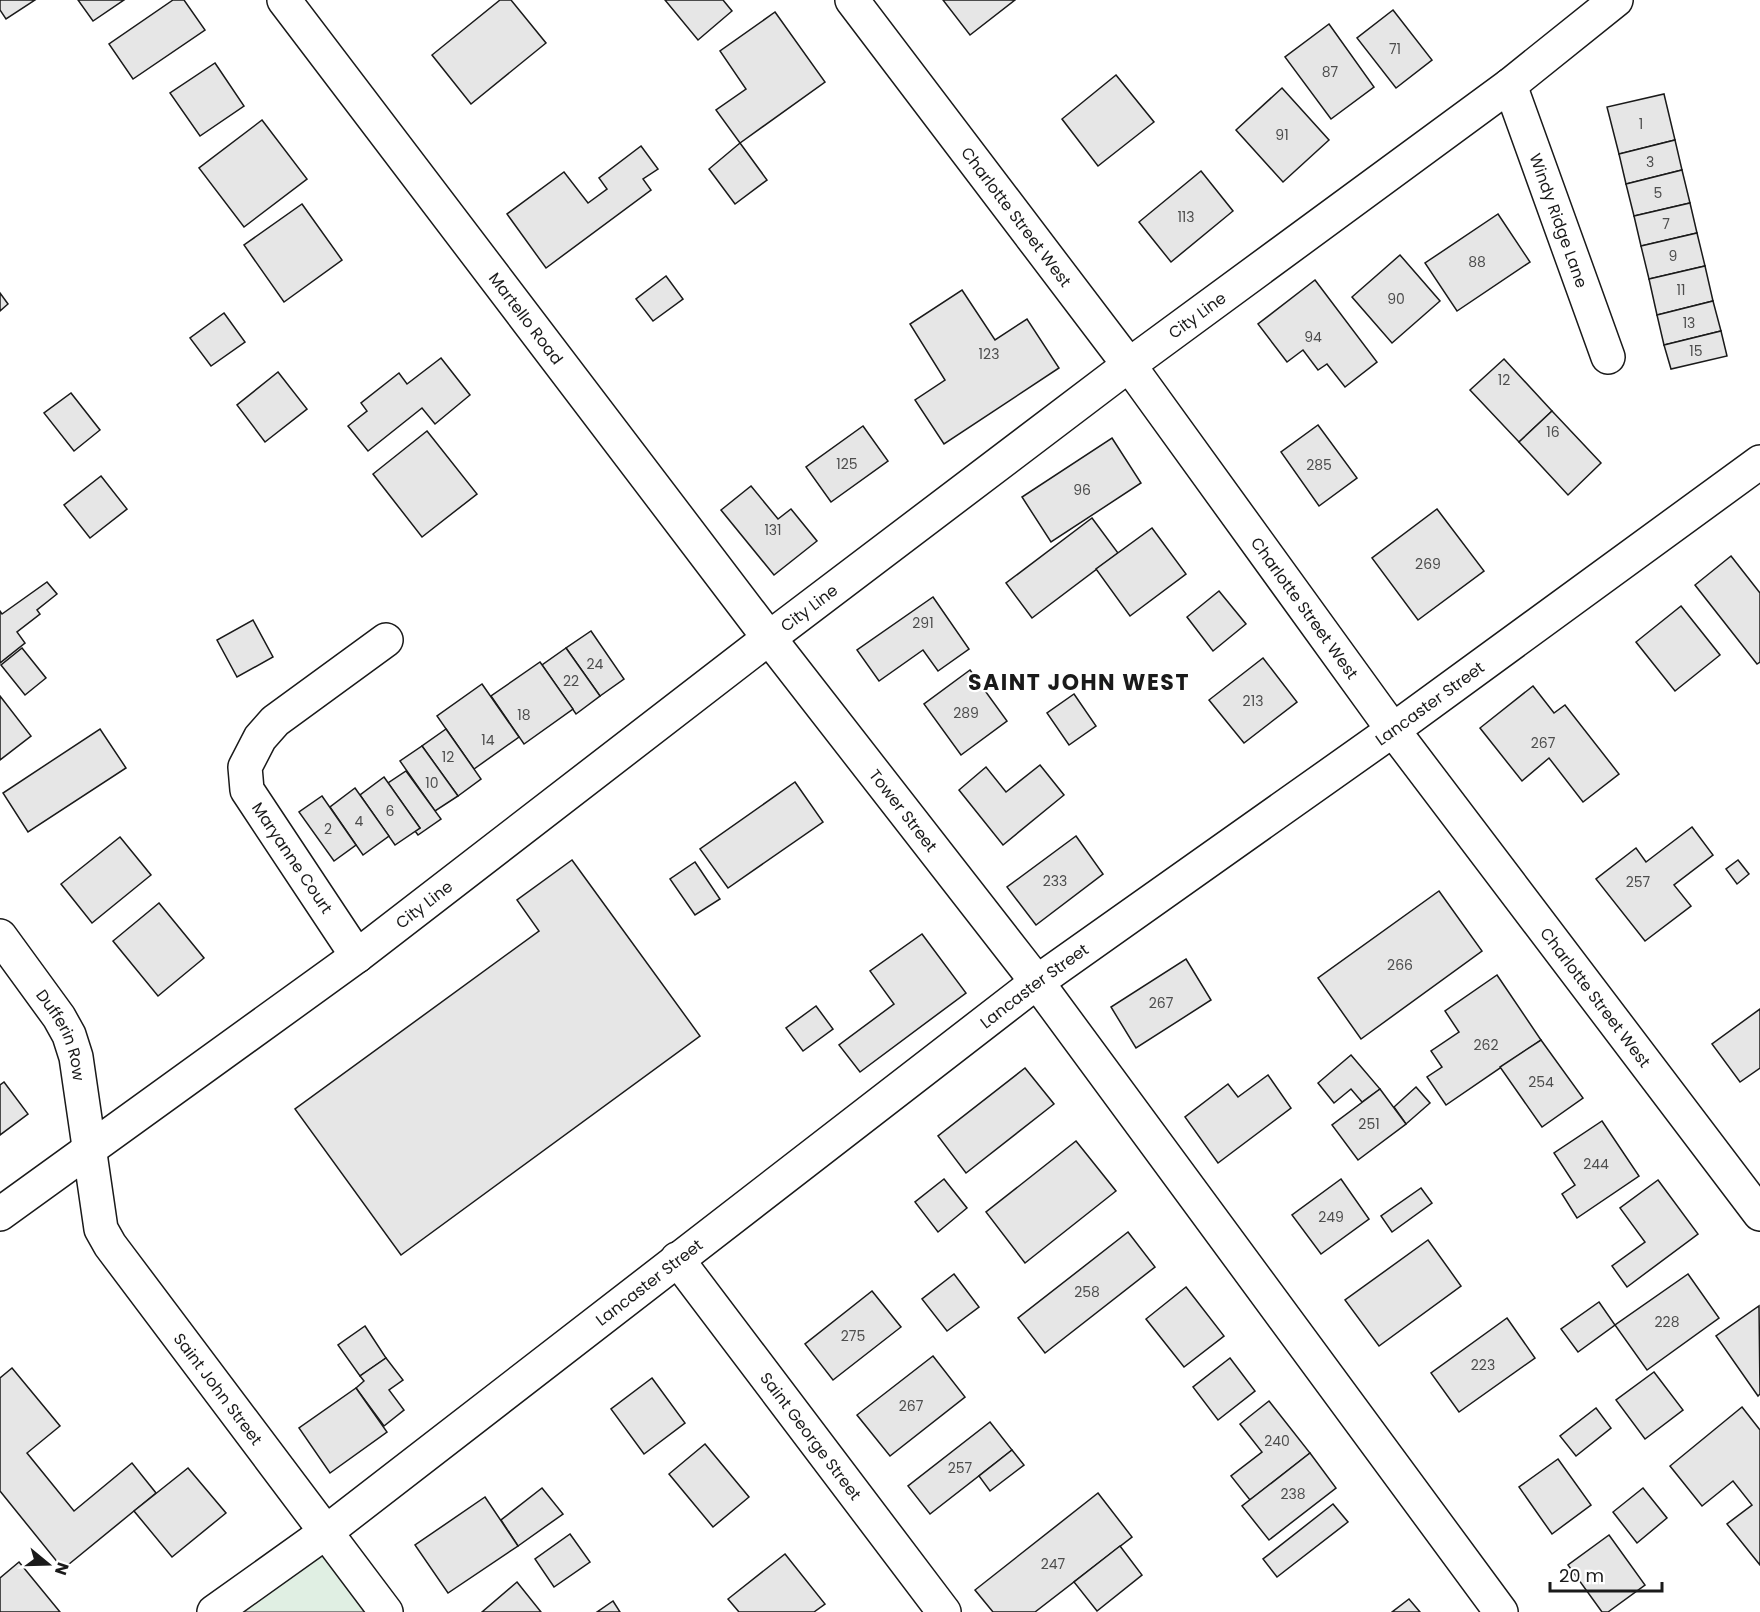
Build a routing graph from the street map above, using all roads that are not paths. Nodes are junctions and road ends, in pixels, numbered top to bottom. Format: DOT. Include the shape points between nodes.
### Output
graph roads {
  1 [pos="284,0"];
  2 [pos="1616,0"];
  3 [pos="859,3"];
  4 [pos="1509,85"];
  5 [pos="1608,357"];
  6 [pos="1129,365"];
  7 [pos="1759,466"];
  8 [pos="769,638"];
  9 [pos="386,640"];
  10 [pos="1393,730"];
  11 [pos="0,936"];
  12 [pos="357,956"];
  13 [pos="1037,982"];
  14 [pos="90,1149"];
  15 [pos="0,1214"];
  16 [pos="1760,1214"];
  17 [pos="677,1259"];
  18 [pos="326,1532"];
  19 [pos="214,1612"];
  20 [pos="386,1612"];
  21 [pos="944,1612"];
  22 [pos="1501,1612"];
  1 -- 8 [label="street, Martello Road"];
  2 -- 4 [label="street, City Line"];
  3 -- 6 [label="street, Charlotte Street West"];
  4 -- 5 [label="street, Windy Ridge Lane"];
  4 -- 6 [label="street, City Line"];
  6 -- 8 [label="street, City Line"];
  6 -- 10 [label="street, Charlotte Street West"];
  7 -- 10 [label="street, Lancaster Street"];
  8 -- 12 [label="street, City Line"];
  8 -- 13 [label="street, Tower Street"];
  9 -- 12 [label="street, Maryanne Court" via="275,721 260,738 245,767 247,790 257,808"];
  10 -- 13 [label="street, Lancaster Street"];
  10 -- 16 [label="street, Charlotte Street West"];
  11 -- 14 [label="street, Dufferin Row" via="69,1035"];
  12 -- 14 [label="street, City Line"];
  13 -- 17 [label="street, Lancaster Street"];
  13 -- 22 [label="street, Tower Street"];
  14 -- 15 [label="street, City Line"];
  14 -- 18 [label="street, Saint John Street" via="97,1210 110,1245"];
  17 -- 18 [label="street, Lancaster Street"];
  17 -- 21 [label="street, Saint George Street"];
  18 -- 19 [label="street, Lancaster Street"];
  18 -- 20 [label="street, Saint John Street"];
}
